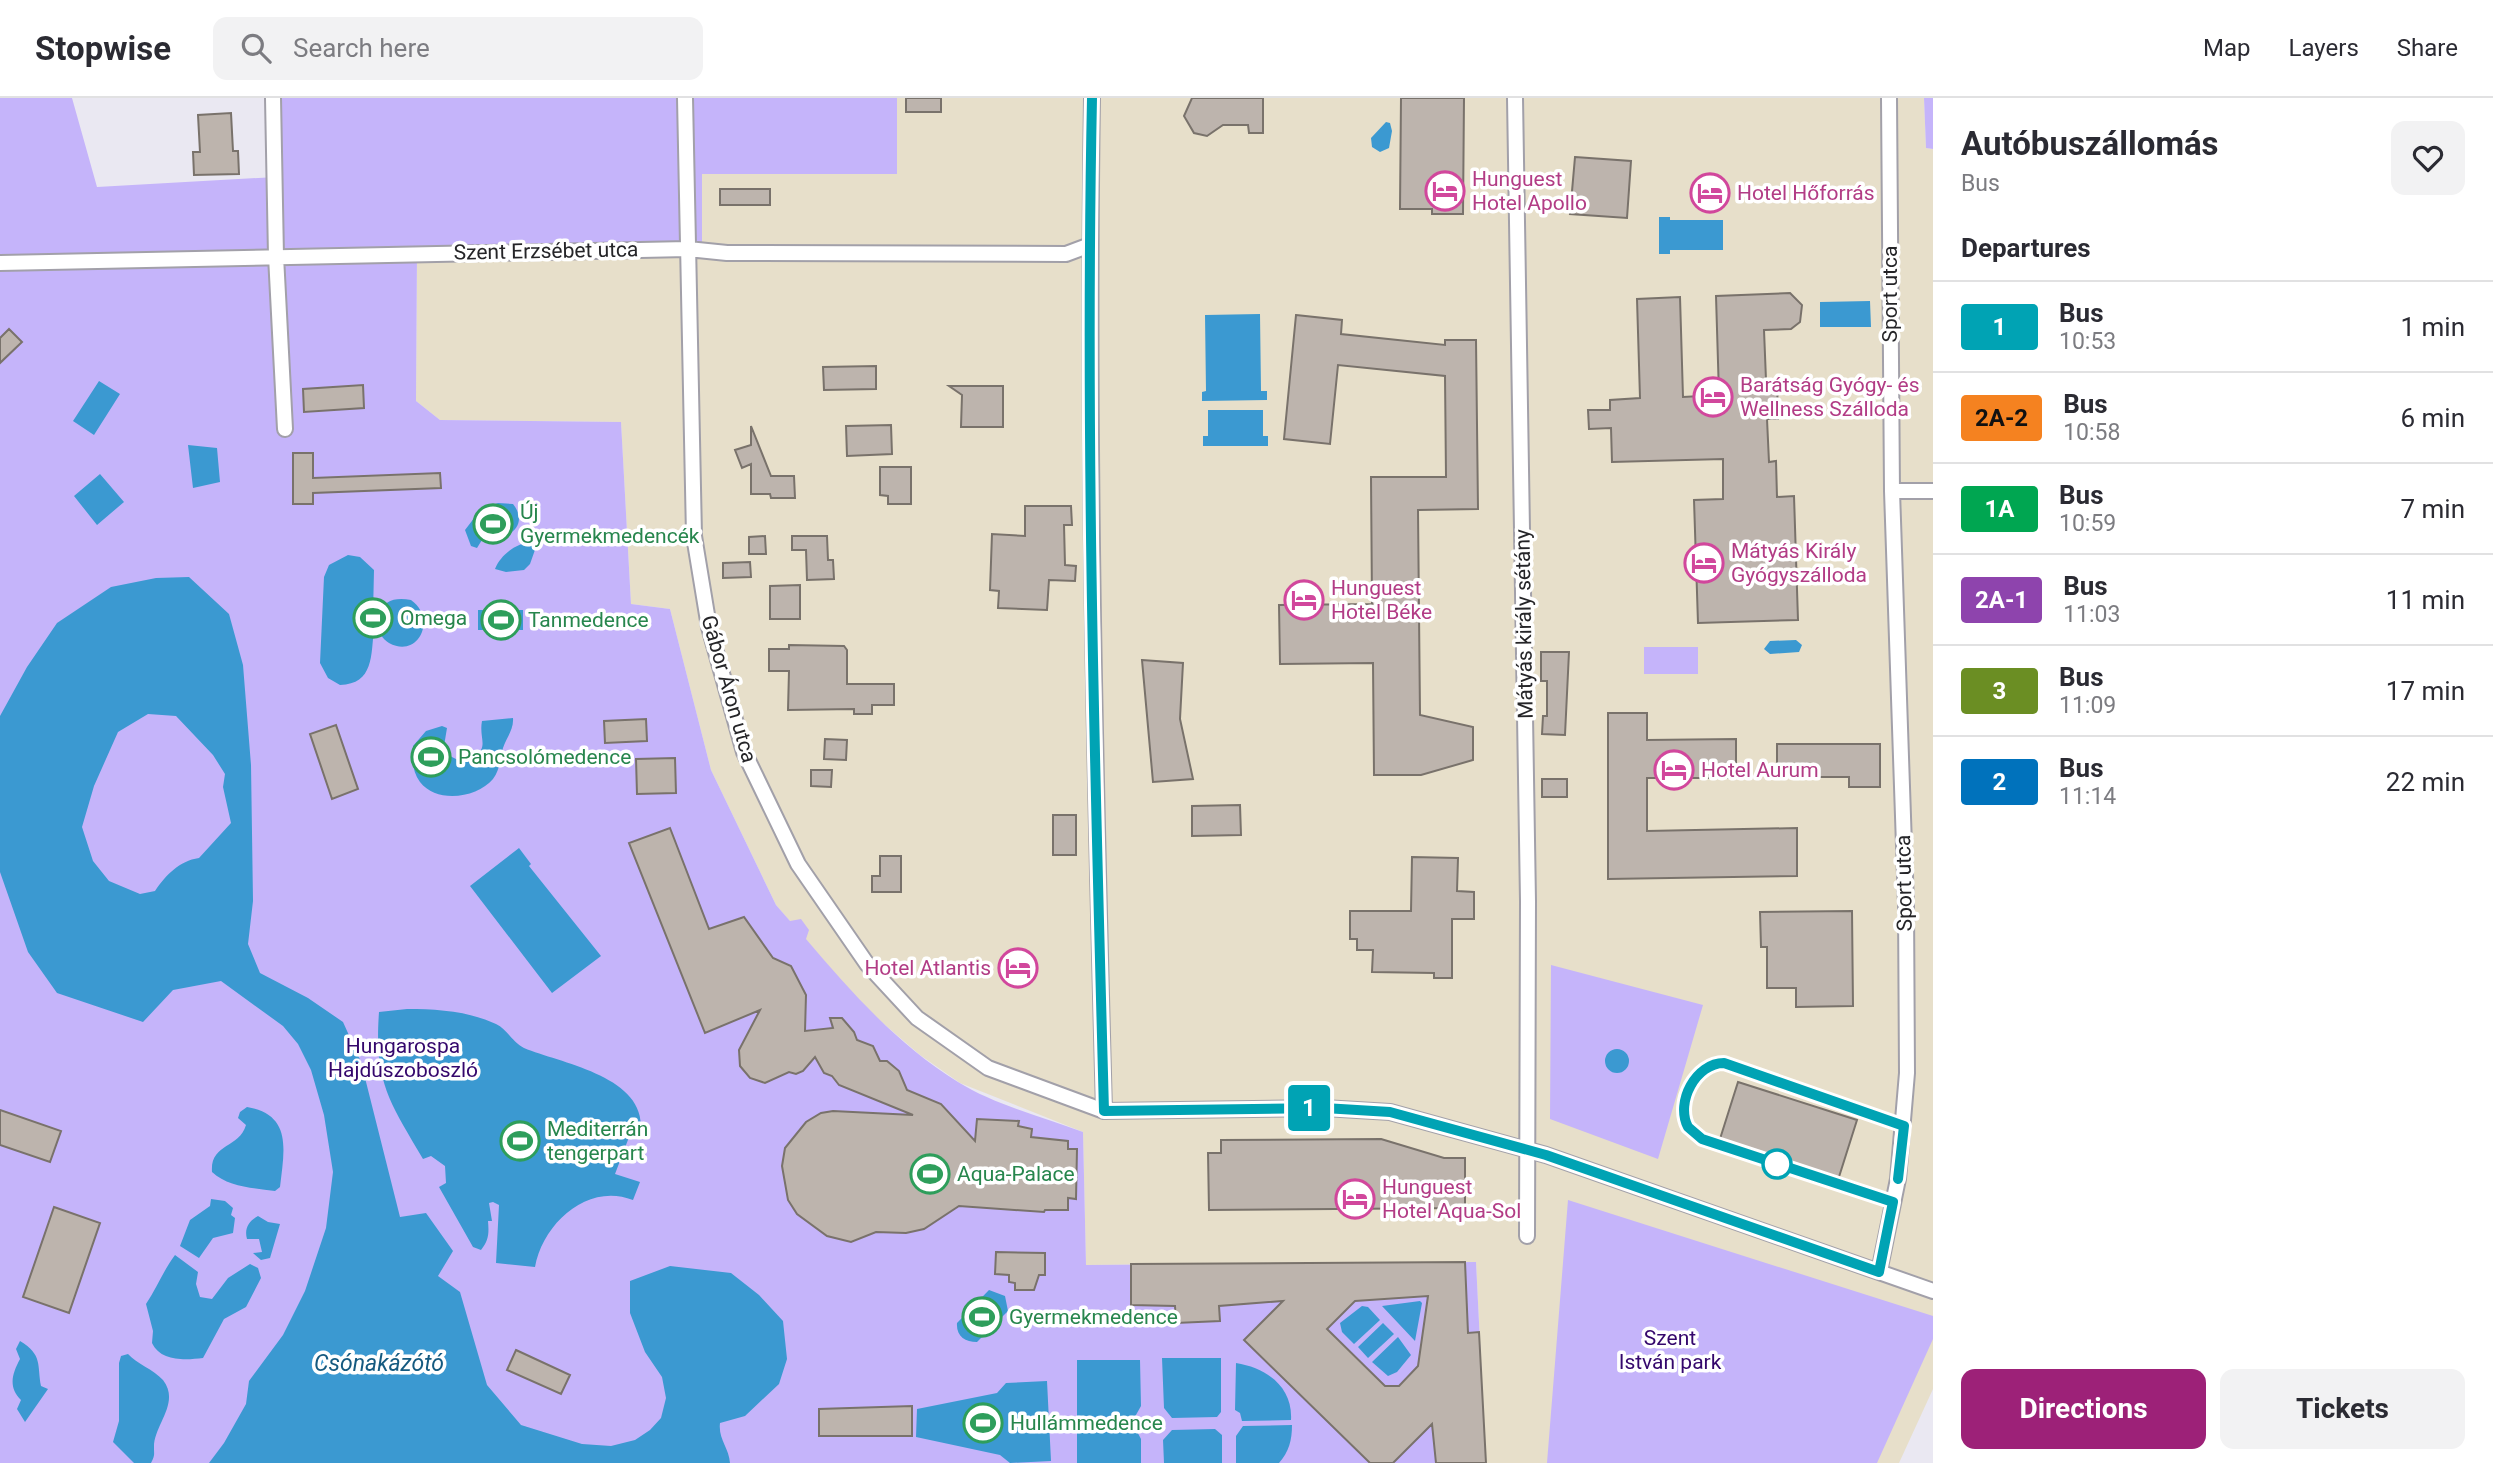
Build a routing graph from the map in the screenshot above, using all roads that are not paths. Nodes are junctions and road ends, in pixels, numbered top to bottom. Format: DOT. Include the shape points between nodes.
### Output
graph roads {
  1 [pos="273,98"];
  2 [pos="685,98"];
  3 [pos="1092,98"];
  4 [pos="1515,98"];
  5 [pos="1889,98"];
  6 [pos="1090,245"];
  7 [pos="688,249"];
  8 [pos="276,256"];
  9 [pos="0,262"];
  10 [pos="285,429"];
  11 [pos="1892,491"];
  12 [pos="1933,491"];
  13 [pos="1104,1111"];
  14 [pos="1528,1149"];
  15 [pos="1527,1236"];
  16 [pos="1879,1272"];
  17 [pos="1933,1291"];
  1 -- 8 [label="street"];
  2 -- 7 [label="street, Gábor Áron utca"];
  3 -- 6 [label="street"];
  4 -- 14 [label="street, Mátyás király sétány"];
  5 -- 11 [label="street, Sport utca"];
  6 -- 7 [label="street, Szent Erzsébet utca" via="1066,254"];
  6 -- 13 [label="street"];
  7 -- 8 [label="street, Szent Erzsébet utca"];
  7 -- 13 [label="street, Gábor Áron utca" via="694,536 709,627 744,752 798,864 867,964 917,1018 988,1068"];
  8 -- 9 [label="street, Szent Erzsébet utca"];
  8 -- 10 [label="street"];
  11 -- 12 [label="street"];
  11 -- 16 [label="street, Sport utca" via="1907,1073 1898,1179"];
  13 -- 14 [label="street" via="1367,1109"];
  14 -- 15 [label="street"];
  14 -- 16 [label="street"];
  16 -- 17 [label="street"];
}
